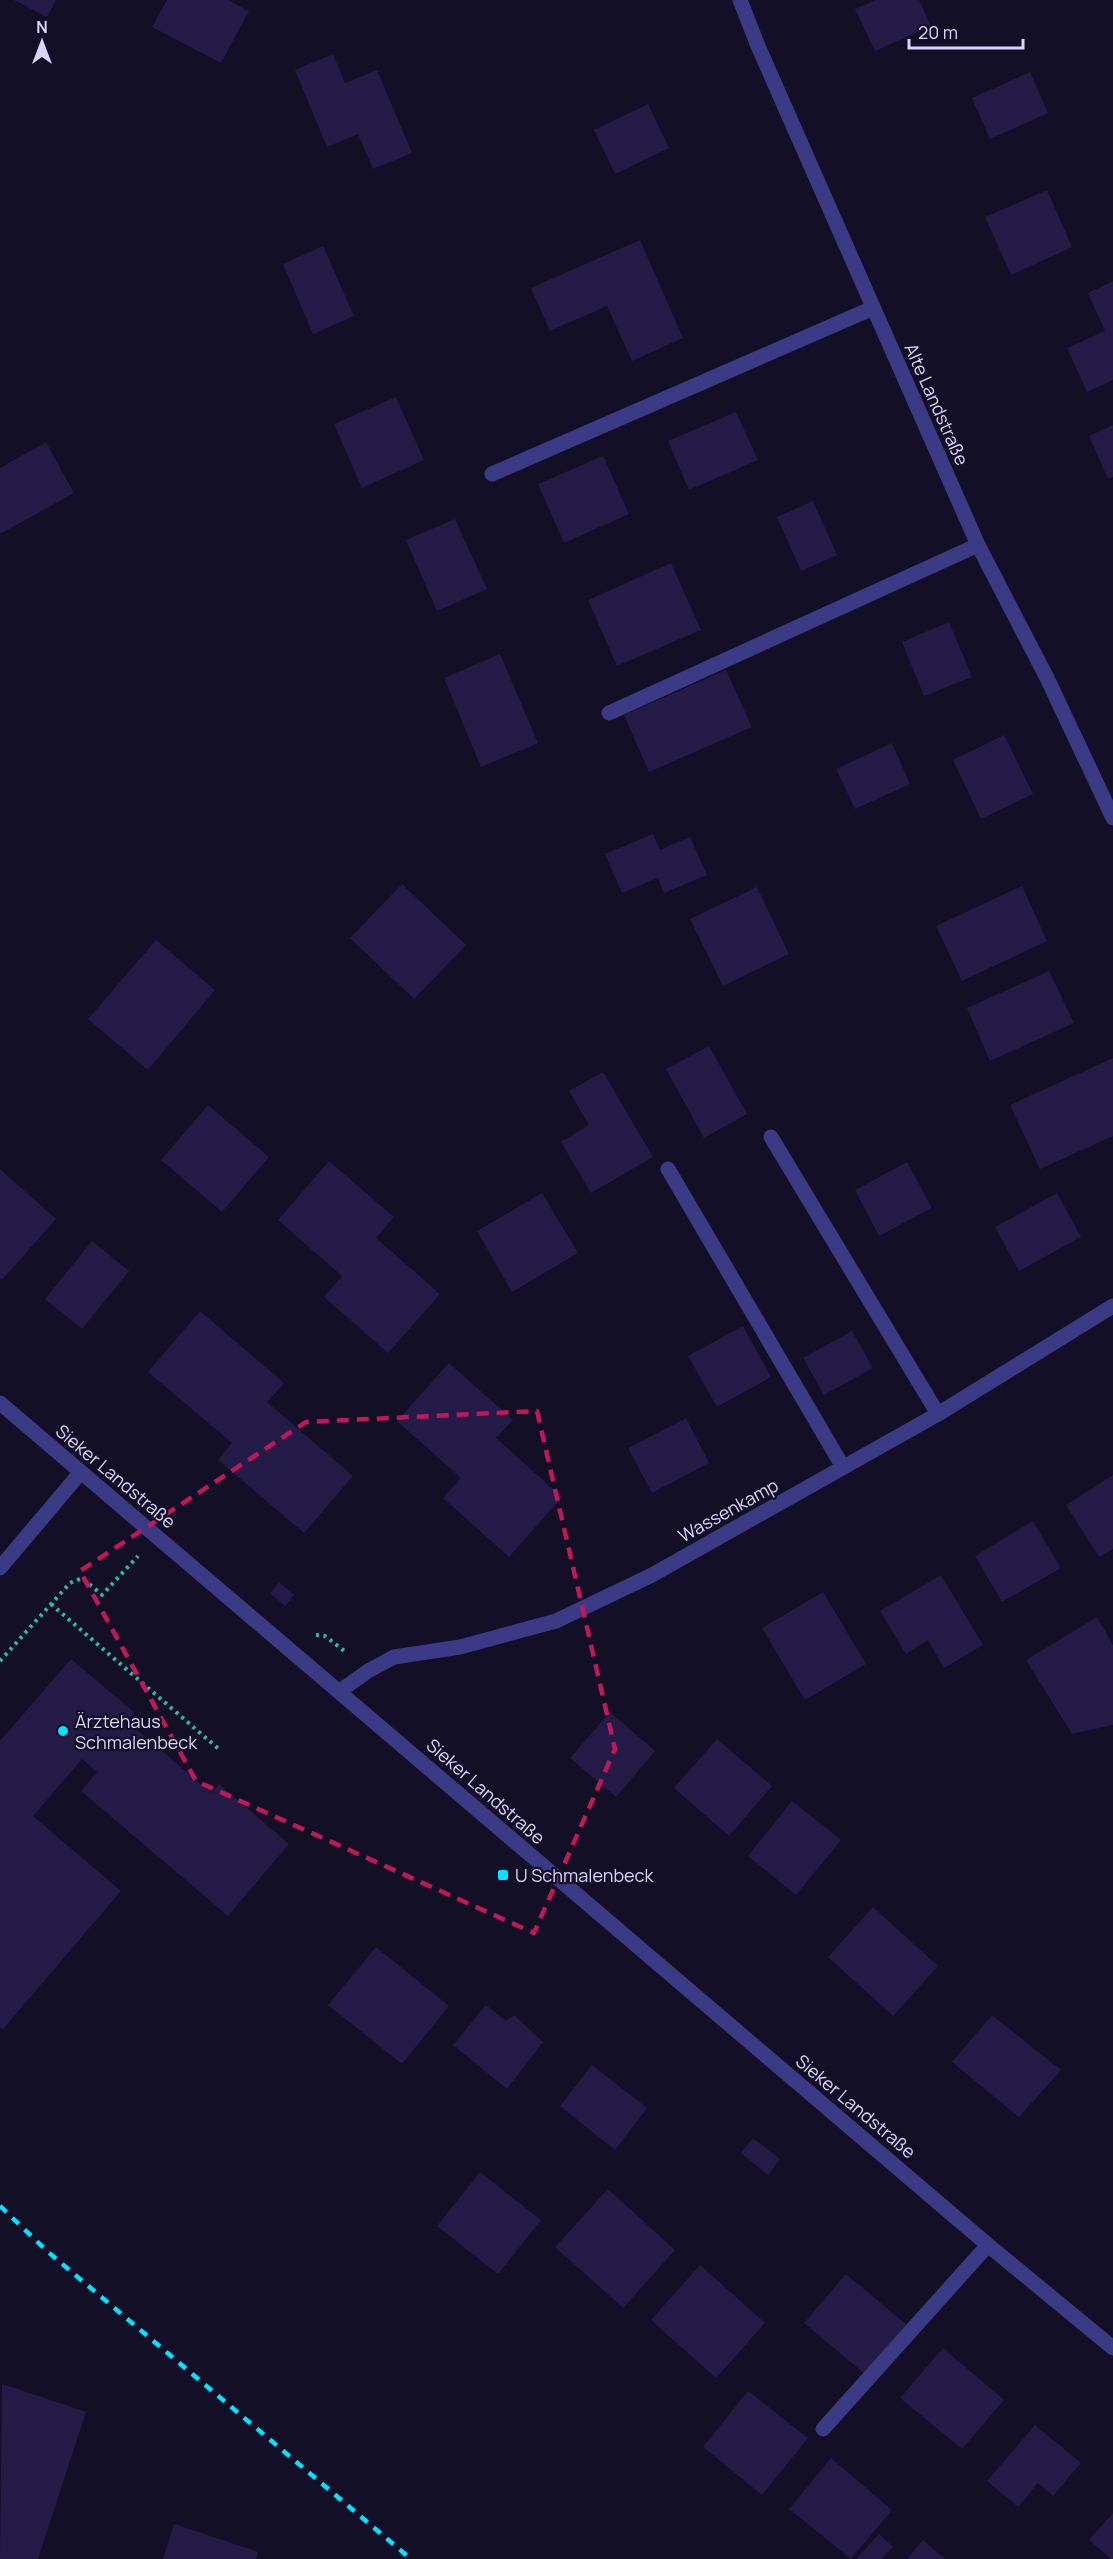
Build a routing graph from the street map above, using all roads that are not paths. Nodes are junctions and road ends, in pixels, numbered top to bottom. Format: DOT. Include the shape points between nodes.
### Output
graph roads {
  1 [pos="740,0"];
  2 [pos="873,308"];
  3 [pos="492,474"];
  4 [pos="978,545"];
  5 [pos="609,713"];
  6 [pos="1113,818"];
  7 [pos="771,1137"];
  8 [pos="668,1169"];
  9 [pos="1113,1306"];
  10 [pos="0,1403"];
  11 [pos="938,1414"];
  12 [pos="843,1467"];
  13 [pos="81,1472"];
  14 [pos="0,1568"];
  15 [pos="340,1691"];
  16 [pos="988,2245"];
  17 [pos="1113,2348"];
  18 [pos="824,2429"];
  1 -- 2 [label="street, Alte Landstraße"];
  2 -- 3 [label="street"];
  2 -- 4 [label="street, Alte Landstraße"];
  4 -- 5 [label="street"];
  4 -- 6 [label="street, Alte Landstraße"];
  7 -- 11 [label="street"];
  8 -- 12 [label="street"];
  9 -- 11 [label="street, Wassenkamp"];
  10 -- 13 [label="street, Sieker Landstraße"];
  11 -- 12 [label="street, Wassenkamp"];
  12 -- 15 [label="street, Wassenkamp" via="652,1575 556,1622 460,1647 394,1657"];
  13 -- 14 [label="street"];
  13 -- 15 [label="street, Sieker Landstraße"];
  15 -- 16 [label="street, Sieker Landstraße"];
  16 -- 17 [label="street, Sieker Landstraße"];
  16 -- 18 [label="street"];
}
